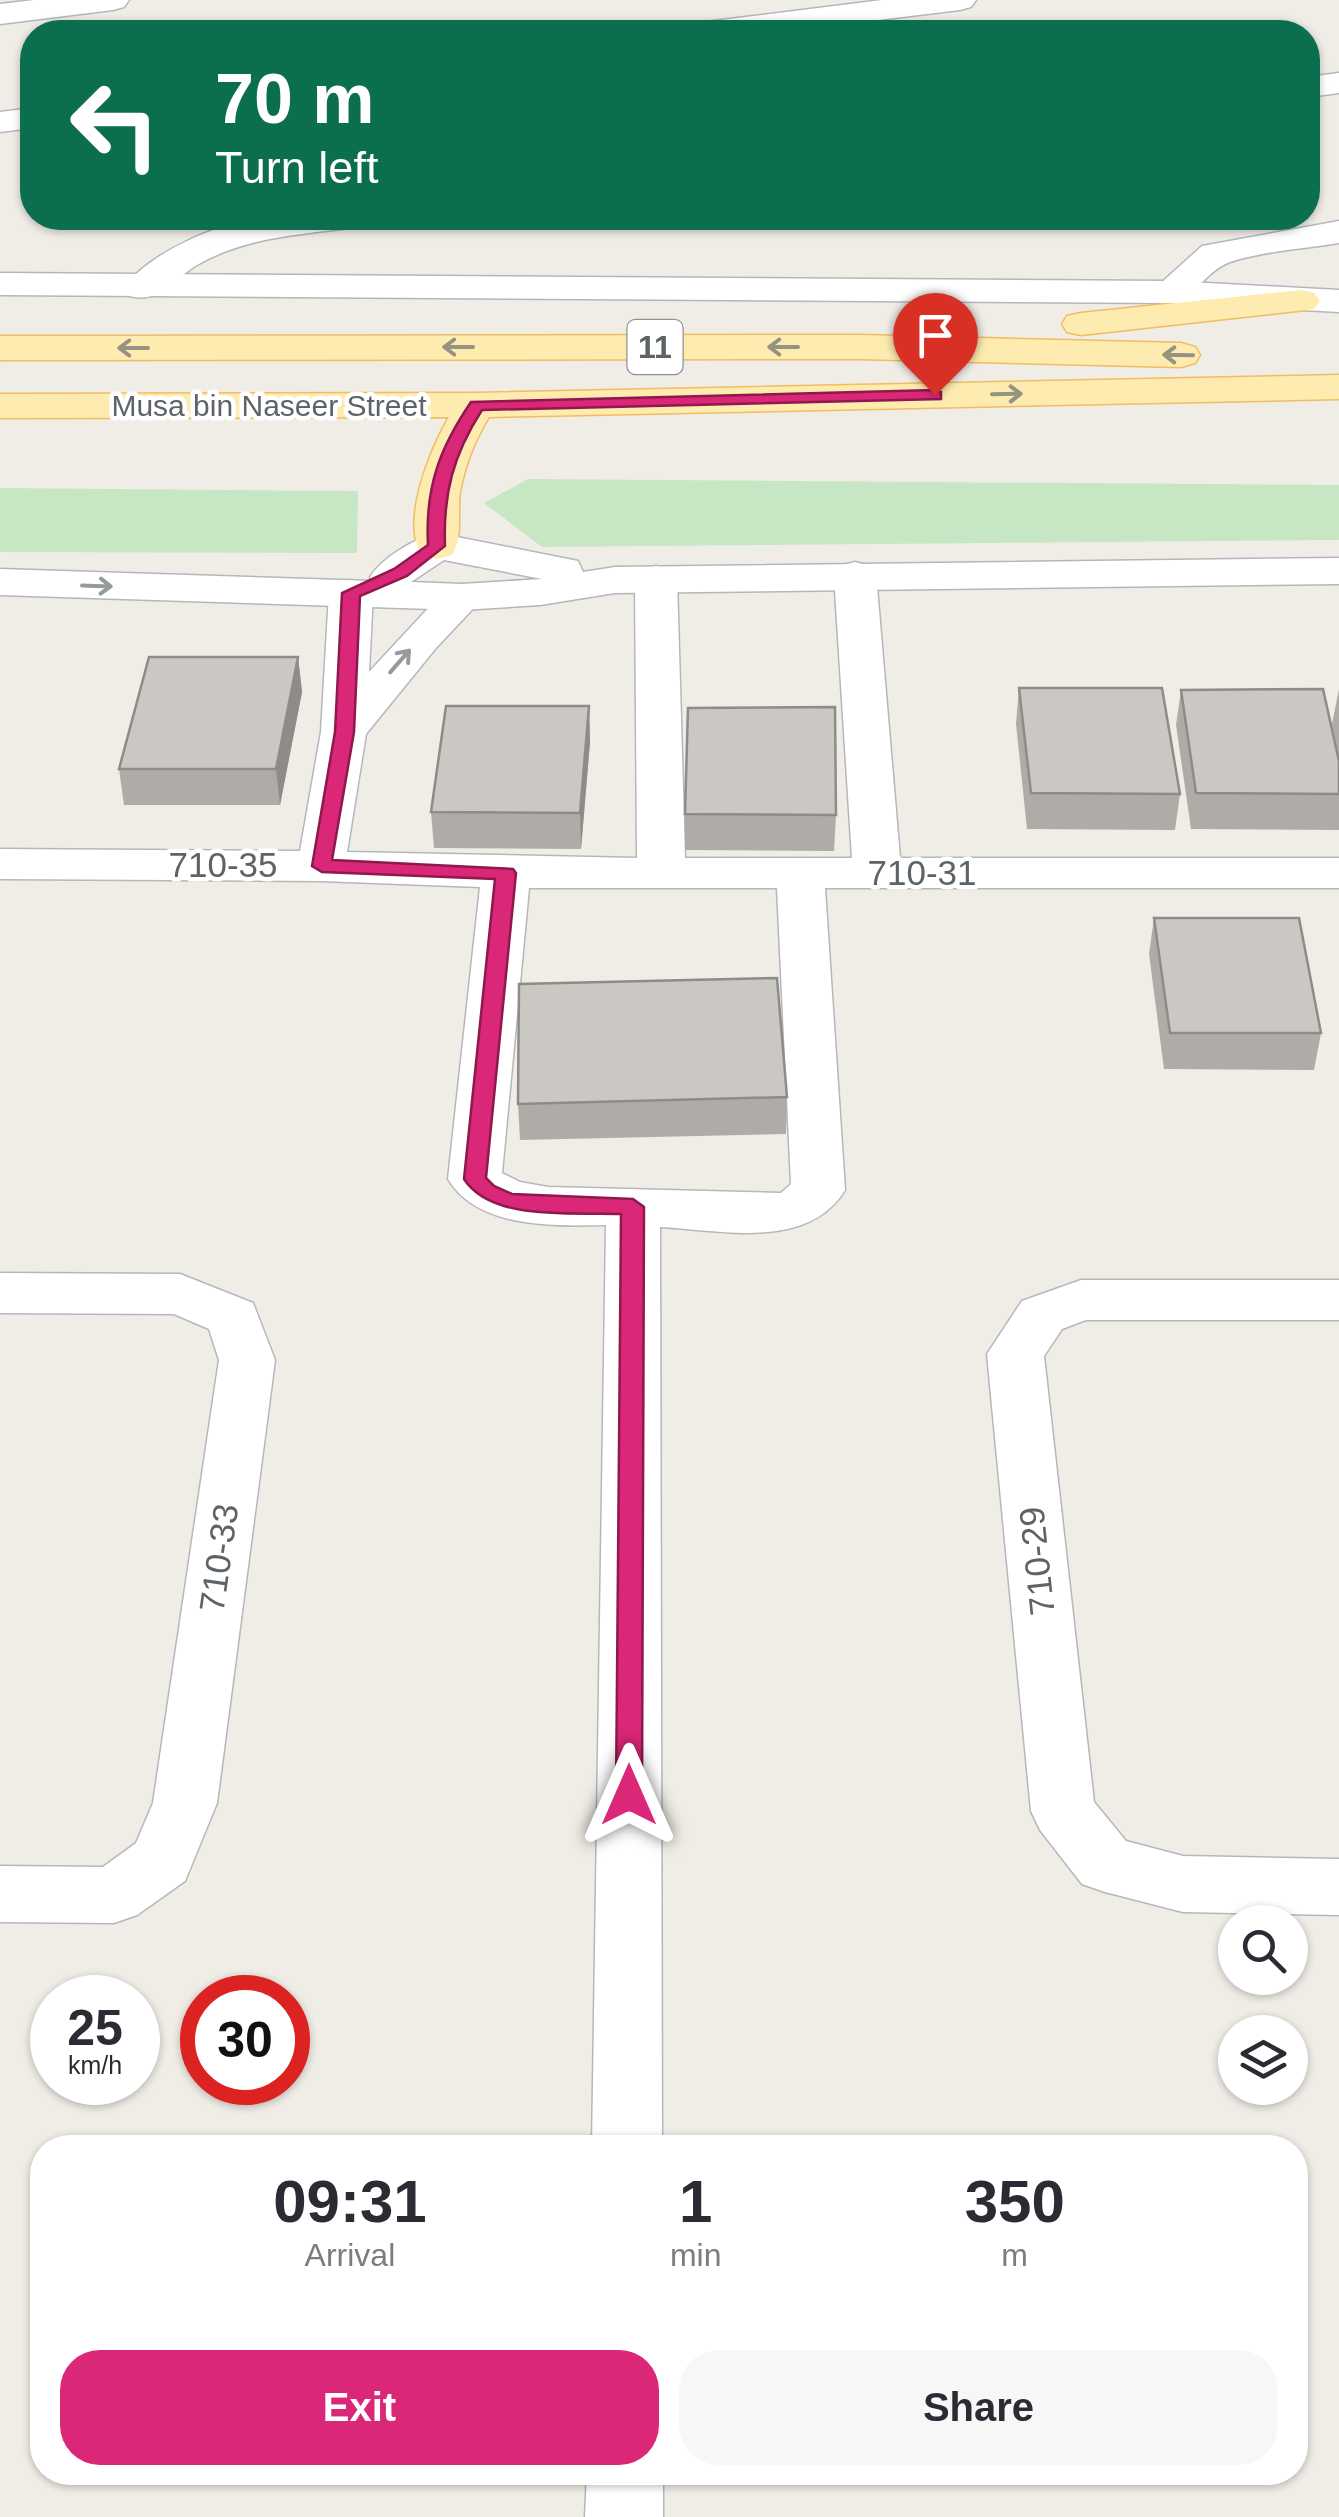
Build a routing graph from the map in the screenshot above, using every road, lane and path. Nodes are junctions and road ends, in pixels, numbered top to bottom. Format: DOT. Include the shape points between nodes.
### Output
graph roads {
  1 [pos="113,0"];
  2 [pos="960,0"];
  3 [pos="0,14"];
  4 [pos="801,20"];
  5 [pos="248,230"];
  6 [pos="1339,232"];
  7 [pos="0,284"];
  8 [pos="142,288"];
  9 [pos="1170,292"];
  10 [pos="1320,300"];
  11 [pos="860,346"];
  12 [pos="0,348"];
  13 [pos="1326,373"];
  14 [pos="0,406"];
  15 [pos="476,406"];
  16 [pos="437,546"];
  17 [pos="1339,571"];
  18 [pos="856,576"];
  19 [pos="636,580"];
  20 [pos="0,582"];
  21 [pos="351,593"];
  22 [pos="462,596"];
  23 [pos="344,732"];
  24 [pos="0,864"];
  25 [pos="322,866"];
  26 [pos="506,873"];
  27 [pos="661,873"];
  28 [pos="800,873"];
  29 [pos="877,873"];
  30 [pos="1339,873"];
  31 [pos="633,1207"];
  32 [pos="0,1292"];
  33 [pos="1339,1300"];
  34 [pos="1339,1887"];
  35 [pos="0,1894"];
  36 [pos="627,2135"];
  37 [pos="625,2485"];
  38 [pos="624,2517"];
  1 -- 3 [label="street"];
  2 -- 4 [label="street"];
  5 -- 8 [label="street" via="184,258"];
  6 -- 9 [label="street" via="1215,254"];
  7 -- 8 [label="street"];
  8 -- 9 [label="street"];
  9 -- 10 [label="street"];
  10 -- 11 [label="main road"];
  11 -- 12 [label="main road, Musa bin Naseer Street / 11, one-way"];
  13 -- 11 [label="main road, Musa bin Naseer Street / 11, one-way"];
  15 -- 13 [label="main road, Musa bin Naseer Street / 11, one-way"];
  14 -- 15 [label="main road, Musa bin Naseer Street / 11"];
  15 -- 16 [label="main road" via="441,473"];
  16 -- 19 [label="street"];
  16 -- 21 [label="street" via="400,573"];
  17 -- 18 [label="street"];
  18 -- 19 [label="street"];
  18 -- 29 [label="street"];
  19 -- 22 [label="street"];
  19 -- 27 [label="street"];
  20 -- 21 [label="street, one-way"];
  21 -- 22 [label="street"];
  21 -- 23 [label="street"];
  23 -- 22 [label="street, one-way"];
  23 -- 25 [label="street"];
  24 -- 25 [label="street, 710-35"];
  25 -- 26 [label="street, 710-35"];
  26 -- 27 [label="street, 710-31"];
  26 -- 31 [label="street" via="475,1179 486,1192 510,1201"];
  27 -- 28 [label="street, 710-31"];
  28 -- 29 [label="street, 710-31"];
  28 -- 31 [label="street" via="818,1190 800,1206 775,1214"];
  29 -- 30 [label="street, 710-31"];
  31 -- 36 [label="street"];
  32 -- 35 [label="street, 710-33" via="180,1294 233,1317 248,1360 185,1803 162,1861 114,1895"];
  33 -- 34 [label="street, 710-29" via="1080,1300 1042,1315 1015,1354 1063,1812 1106,1864 1183,1884"];
  37 -- 38 [label="street"];
}
